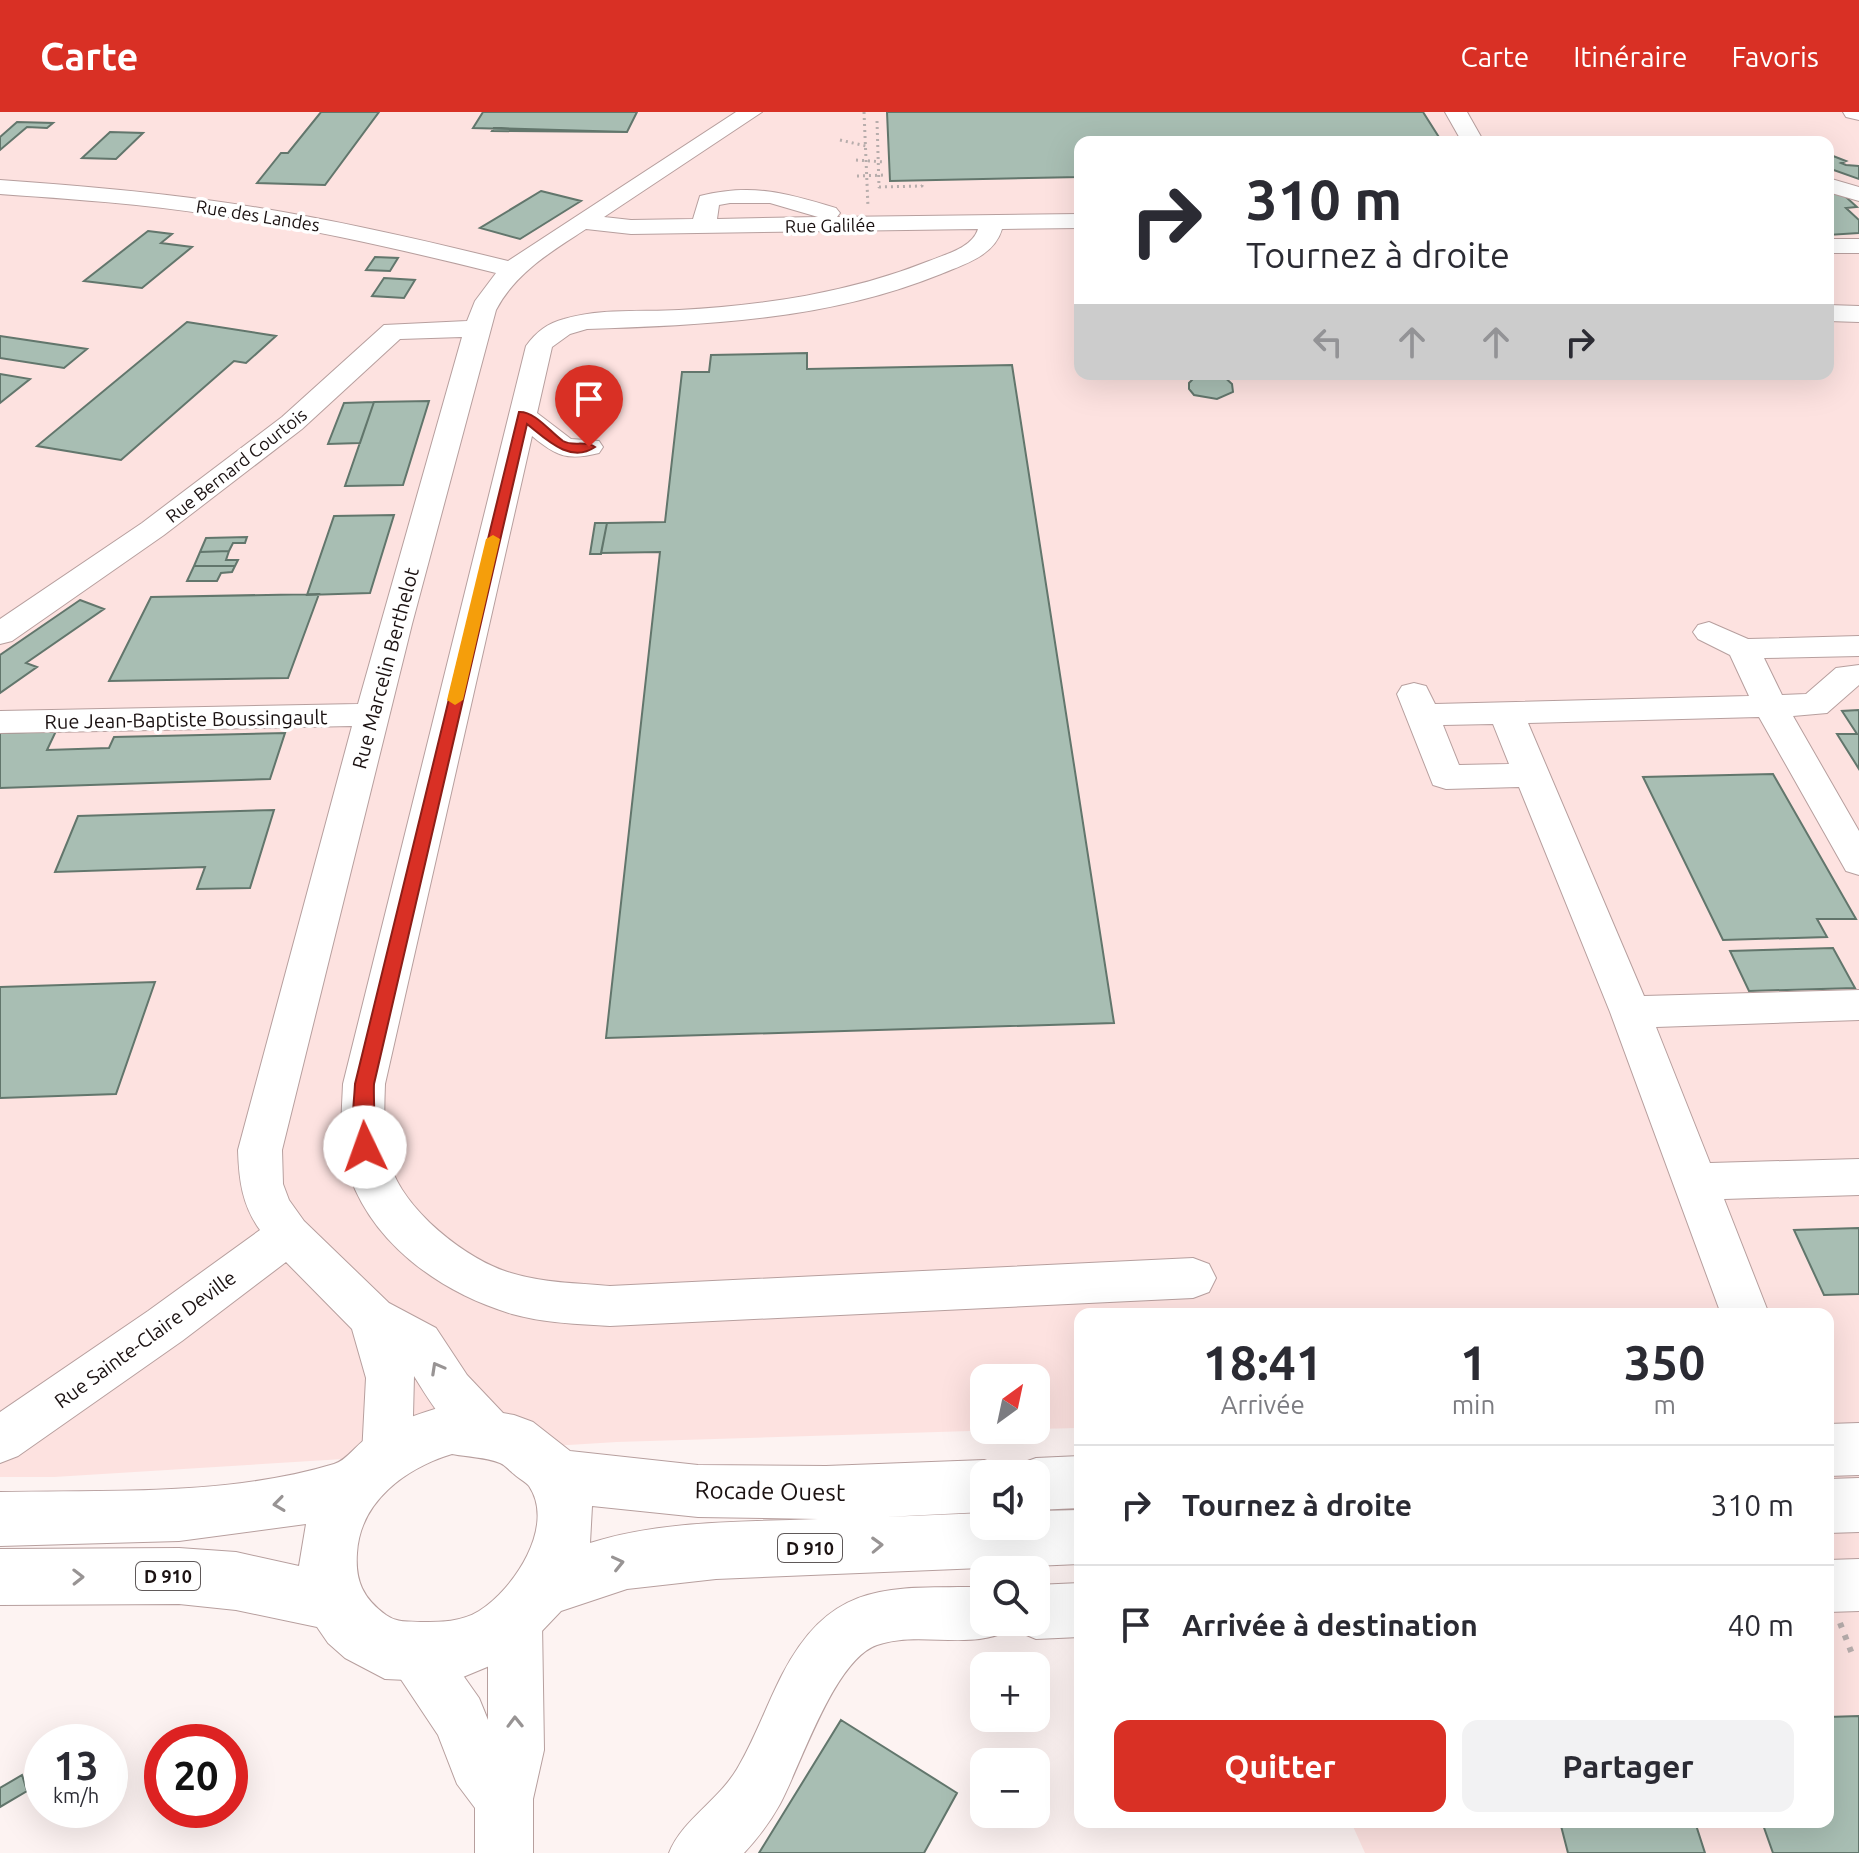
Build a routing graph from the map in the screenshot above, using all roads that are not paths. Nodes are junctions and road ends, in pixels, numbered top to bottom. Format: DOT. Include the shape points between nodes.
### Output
graph roads {
  1 [pos="751,112"];
  2 [pos="1456,112"];
  3 [pos="1470,136"];
  4 [pos="0,187"];
  5 [pos="1834,187"];
  6 [pos="24,189"];
  7 [pos="1859,194"];
  8 [pos="0,206"];
  9 [pos="1074,210"];
  10 [pos="581,221"];
  11 [pos="1074,221"];
  12 [pos="991,222"];
  13 [pos="704,226"];
  14 [pos="1834,246"];
  15 [pos="1857,248"];
  16 [pos="511,269"];
  17 [pos="1834,313"];
  18 [pos="1859,314"];
  19 [pos="476,329"];
  20 [pos="523,415"];
  21 [pos="589,447"];
  22 [pos="1709,632"];
  23 [pos="0,634"];
  24 [pos="1859,646"];
  25 [pos="1743,649"];
  26 [pos="1859,675"];
  27 [pos="1771,706"];
  28 [pos="1506,713"];
  29 [pos="372,715"];
  30 [pos="0,722"];
  31 [pos="1532,775"];
  32 [pos="1857,856"];
  33 [pos="1859,1005"];
  34 [pos="1630,1012"];
  35 [pos="1859,1177"];
  36 [pos="1694,1182"];
  37 [pos="288,1235"];
  38 [pos="1193,1278"];
  39 [pos="1743,1308"];
  40 [pos="372,1318"];
  41 [pos="485,1429"];
  42 [pos="0,1440"];
  43 [pos="1859,1449"];
  44 [pos="1834,1450"];
  45 [pos="371,1470"];
  46 [pos="556,1476"];
  47 [pos="1074,1482"];
  48 [pos="1050,1483"];
  49 [pos="970,1487"];
  50 [pos="1859,1505"];
  51 [pos="1834,1506"];
  52 [pos="0,1519"];
  53 [pos="1074,1537"];
  54 [pos="0,1577"];
  55 [pos="1859,1585"];
  56 [pos="1834,1586"];
  57 [pos="334,1602"];
  58 [pos="530,1606"];
  59 [pos="1074,1610"];
  60 [pos="1050,1611"];
  61 [pos="970,1614"];
  62 [pos="417,1656"];
  63 [pos="504,1826"];
  64 [pos="698,1853"];
  1 -- 10 [label="street, Rue Marcelin Berthelot"];
  2 -- 3 [label="street"];
  4 -- 6 [label="street, Rue des Landes"];
  5 -- 7 [label="street"];
  6 -- 8 [label="street"];
  6 -- 16 [label="street, Rue des Landes" via="243,212"];
  9 -- 13 [label="street" via="820,213 772,196 730,196 708,201"];
  10 -- 13 [label="street, Rue Galilée" via="618,227"];
  10 -- 16 [label="street, Rue Marcelin Berthelot"];
  11 -- 12 [label="street, Rue Galilée"];
  12 -- 13 [label="street, Rue Galilée"];
  12 -- 20 [label="street" via="992,234 980,247 937,268 853,294 748,313 565,325 539,346"];
  14 -- 15 [label="street"];
  16 -- 19 [label="street, Rue Marcelin Berthelot" via="492,293"];
  17 -- 18 [label="street"];
  19 -- 23 [label="street, Rue Bernard Courtois" via="393,331 292,423 153,529"];
  19 -- 29 [label="street, Rue Marcelin Berthelot"];
  20 -- 21 [label="street" via="564,448"];
  20 -- 38 [label="street" via="364,1084 368,1166 385,1204 413,1236 458,1269 510,1293 559,1302 610,1306"];
  22 -- 25 [label="street"];
  24 -- 25 [label="street"];
  25 -- 27 [label="street"];
  26 -- 27 [label="street" via="1848,675 1815,705"];
  27 -- 28 [label="street"];
  27 -- 32 [label="street" via="1779,745"];
  28 -- 31 [label="street"];
  28 -- 31 [label="street" via="1418,704 1446,777"];
  29 -- 30 [label="street, Rue Jean-Baptiste Boussingault"];
  29 -- 37 [label="street, Rue Marcelin Berthelot" via="260,1150 261,1184 269,1208"];
  31 -- 34 [label="street"];
  33 -- 34 [label="street"];
  34 -- 36 [label="street"];
  35 -- 36 [label="street"];
  36 -- 39 [label="street"];
  37 -- 40 [label="street, Rue Marcelin Berthelot"];
  37 -- 42 [label="street, Rue Sainte-Claire Deville"];
  41 -- 40 [label="street, Rue Marcelin Berthelot, one-way" via="450,1391 419,1343"];
  40 -- 45 [label="street, Rue Marcelin Berthelot" via="390,1378"];
  41 -- 45 [label="main road" via="452,1429 411,1441"];
  41 -- 46 [label="main road" via="516,1439 541,1456"];
  43 -- 44 [label="main road"];
  45 -- 52 [label="main road, one-way" via="287,1504"];
  45 -- 57 [label="main road" via="334,1522 326,1563"];
  46 -- 49 [label="main road, Rocade Ouest" via="698,1491 826,1493"];
  46 -- 58 [label="main road" via="566,1510 562,1552"];
  47 -- 48 [label="main road"];
  50 -- 51 [label="main road"];
  58 -- 53 [label="main road, D 910, one-way" via="592,1570 627,1561 716,1551"];
  54 -- 57 [label="main road, D 910, one-way" via="179,1576 236,1581"];
  55 -- 56 [label="street"];
  57 -- 62 [label="main road" via="362,1634 387,1650"];
  58 -- 62 [label="main road" via="484,1642"];
  63 -- 58 [label="street, one-way"];
  59 -- 60 [label="street"];
  61 -- 64 [label="street" via="896,1617 866,1621 846,1631 802,1696 759,1786 734,1820"];
  62 -- 63 [label="street" via="459,1718"];
}
